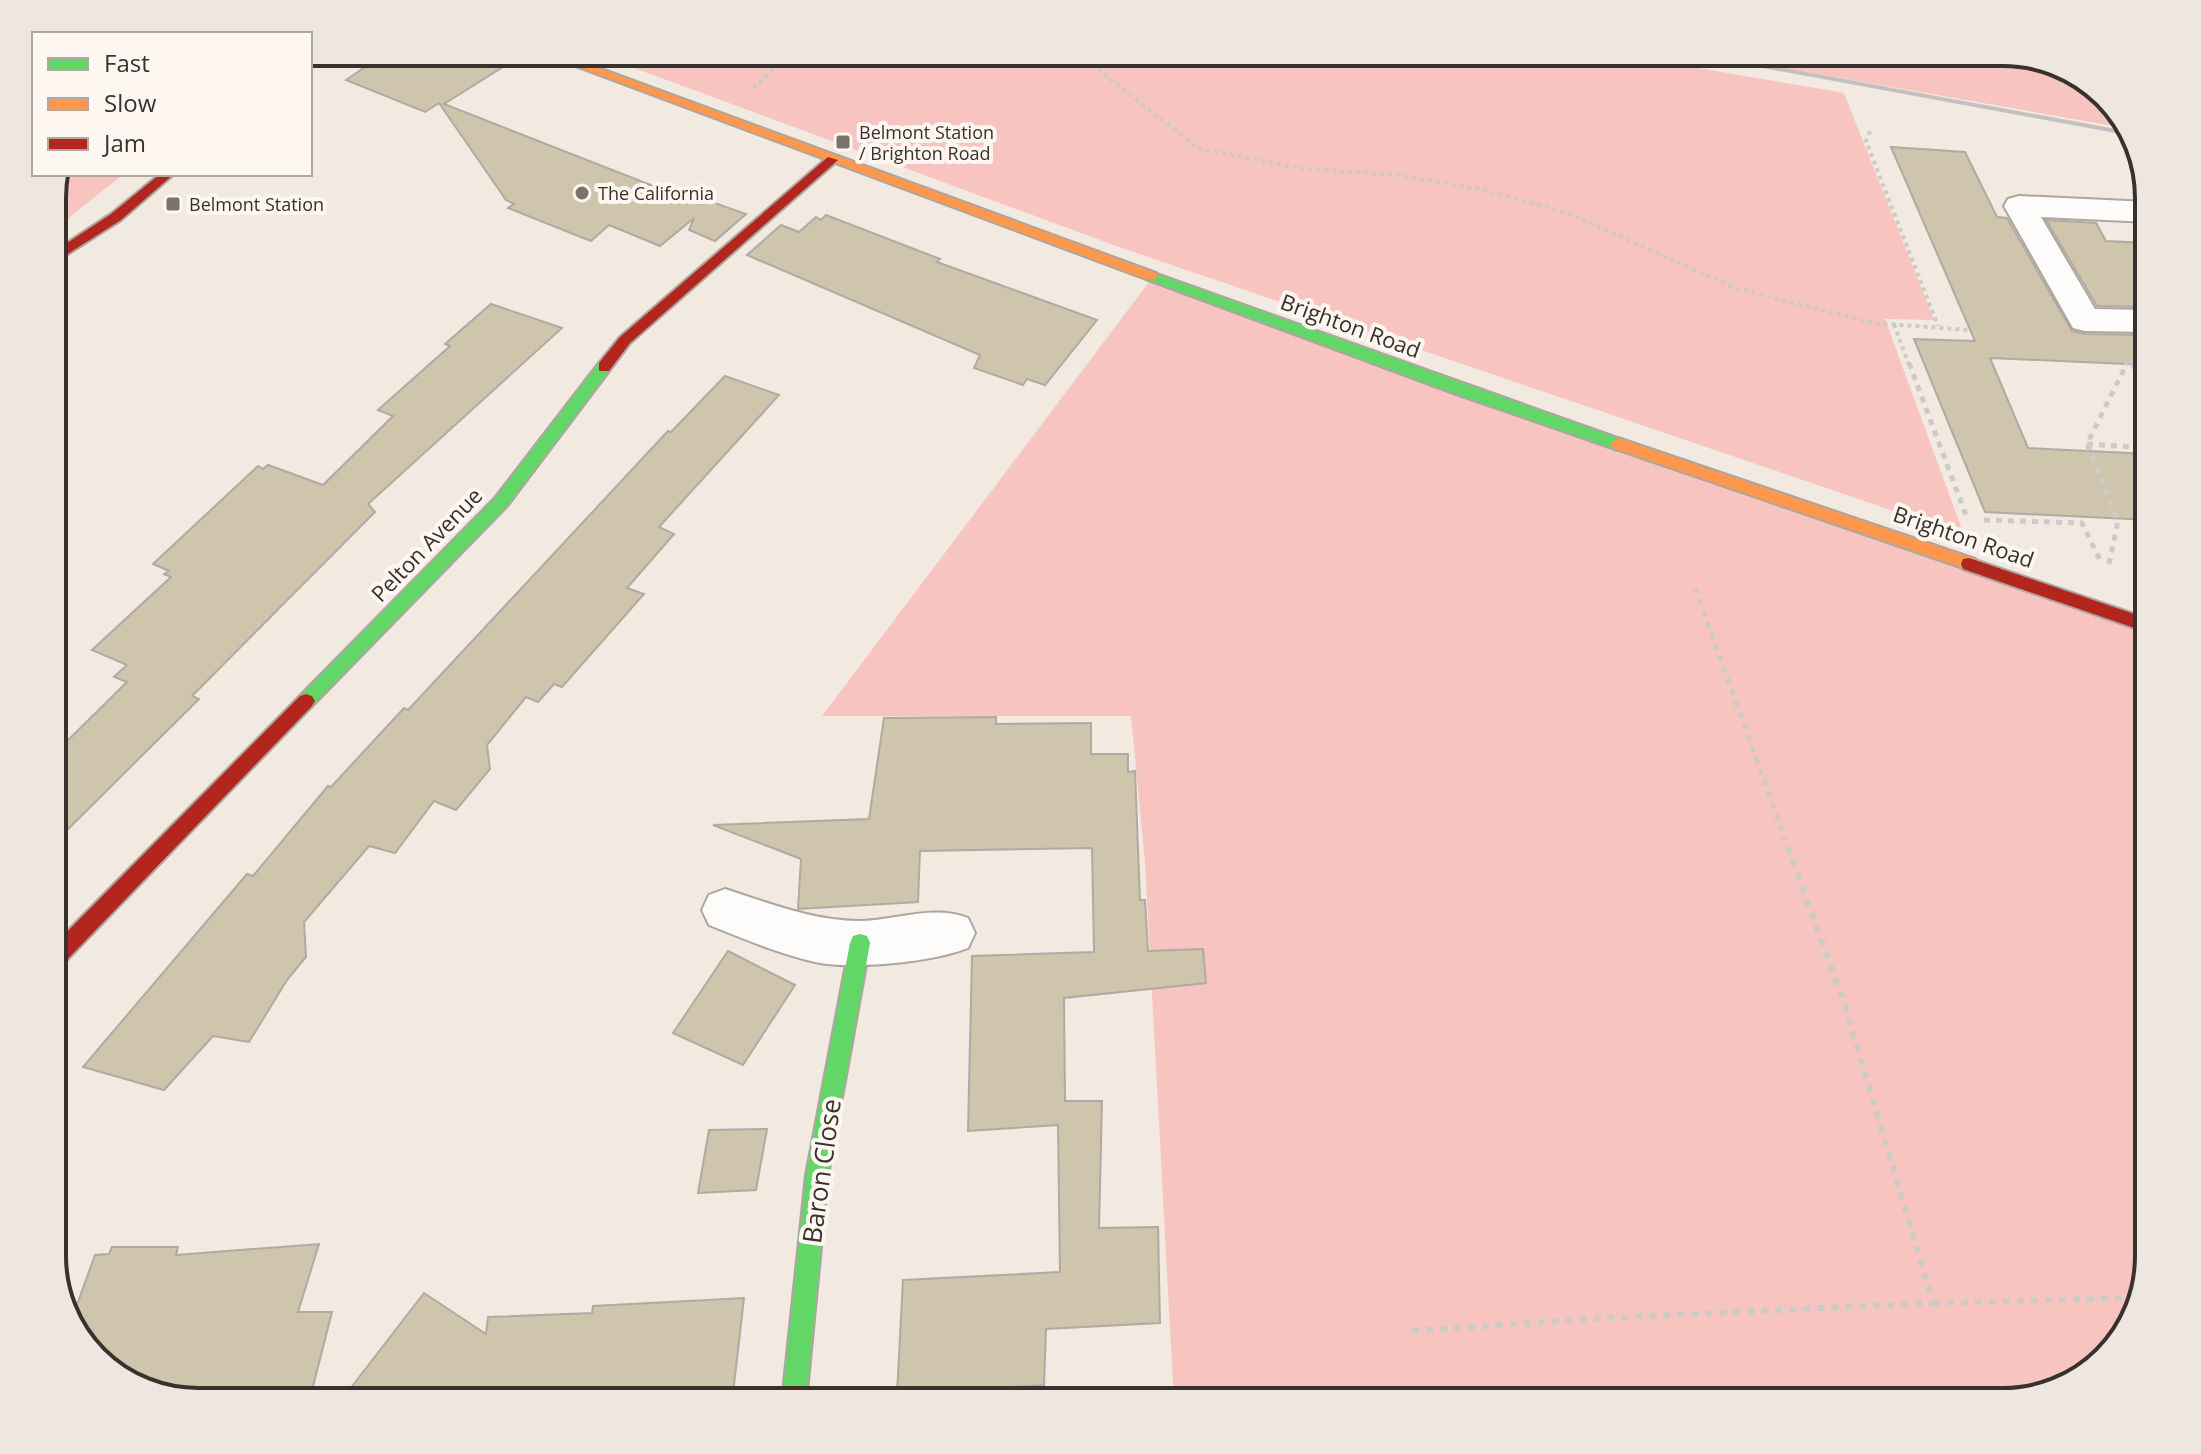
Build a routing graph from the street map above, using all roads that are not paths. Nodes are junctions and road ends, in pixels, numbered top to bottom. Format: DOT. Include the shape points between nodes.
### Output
graph roads {
  1 [pos="581,66"];
  2 [pos="832,160"];
  3 [pos="166,176"];
  4 [pos="2135,211"];
  5 [pos="66,251"];
  6 [pos="2135,321"];
  7 [pos="2135,621"];
  8 [pos="725,910"];
  9 [pos="952,933"];
  10 [pos="860,943"];
  11 [pos="66,947"];
  12 [pos="795,1388"];
  1 -- 2 [label="main road, Brighton Road"];
  2 -- 7 [label="main road, Brighton Road" via="1461,390"];
  2 -- 11 [label="main road, Pelton Avenue" via="625,340 501,502"];
  3 -- 5 [label="main road"];
  4 -- 6 [label="street" via="2019,206 2085,320"];
  8 -- 10 [label="street" via="815,940"];
  9 -- 10 [label="street"];
  10 -- 12 [label="main road, Baron Close" via="817,1175"];
}
